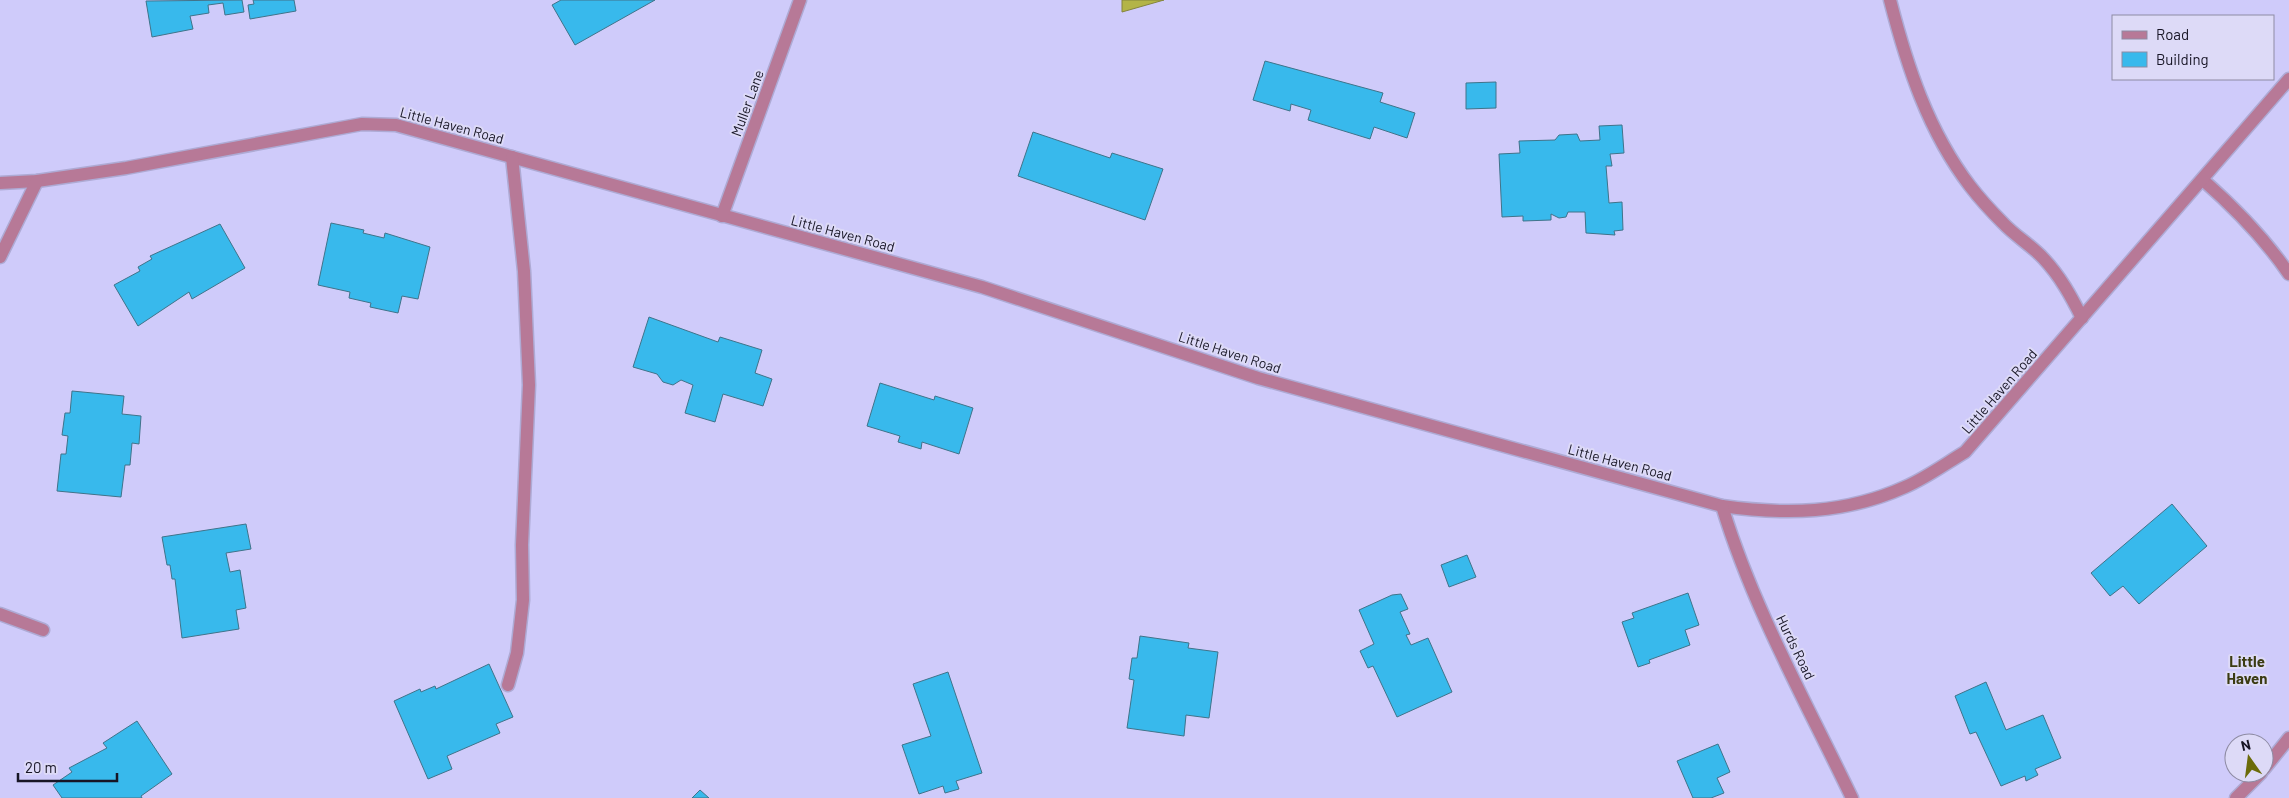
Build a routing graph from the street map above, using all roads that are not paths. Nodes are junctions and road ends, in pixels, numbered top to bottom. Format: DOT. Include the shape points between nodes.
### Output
graph roads {
  1 [pos="800,0"];
  2 [pos="1890,0"];
  3 [pos="2289,79"];
  4 [pos="512,156"];
  5 [pos="2203,180"];
  6 [pos="37,181"];
  7 [pos="0,183"];
  8 [pos="722,216"];
  9 [pos="0,257"];
  10 [pos="2289,274"];
  11 [pos="2082,318"];
  12 [pos="1722,506"];
  13 [pos="0,614"];
  14 [pos="43,630"];
  15 [pos="508,685"];
  16 [pos="2289,738"];
  17 [pos="2274,757"];
  18 [pos="2251,783"];
  19 [pos="1852,798"];
  20 [pos="2236,798"];
  1 -- 8 [label="street, Muller Lane"];
  2 -- 11 [label="street" via="1902,47 1942,146 1971,187 2003,223 2043,258 2068,289"];
  3 -- 5 [label="street, Little Haven Road"];
  4 -- 6 [label="street, Little Haven Road" via="396,125 362,124 126,168"];
  4 -- 8 [label="street, Little Haven Road"];
  4 -- 15 [label="street" via="524,271 528,385 523,600 517,653"];
  5 -- 10 [label="street" via="2232,206"];
  5 -- 11 [label="street, Little Haven Road"];
  6 -- 7 [label="street, Little Haven Road"];
  6 -- 9 [label="street"];
  8 -- 12 [label="street, Little Haven Road" via="982,287 1258,378"];
  11 -- 12 [label="street, Little Haven Road" via="1965,452 1906,487 1860,503 1812,511 1763,512"];
  12 -- 19 [label="street, Hurds Road" via="1754,595"];
  13 -- 14 [label="street"];
  16 -- 17 [label="street"];
  18 -- 20 [label="street"];
}
